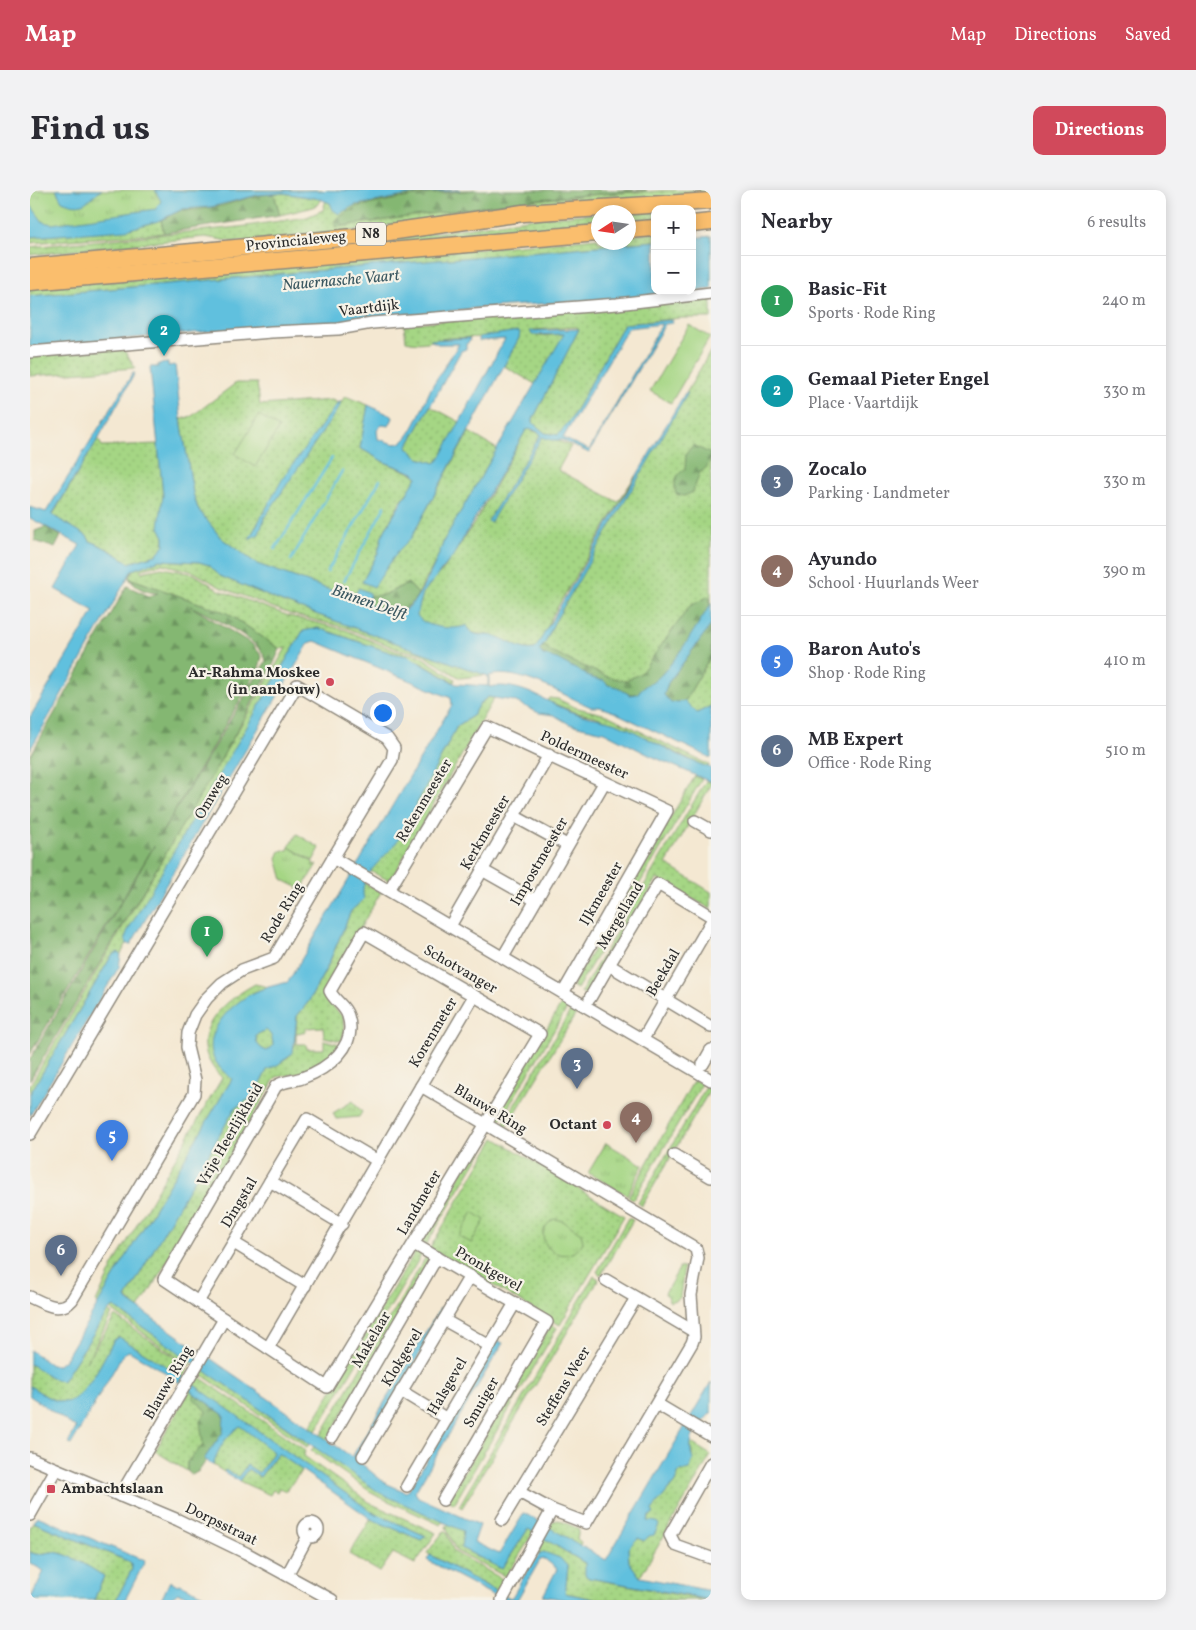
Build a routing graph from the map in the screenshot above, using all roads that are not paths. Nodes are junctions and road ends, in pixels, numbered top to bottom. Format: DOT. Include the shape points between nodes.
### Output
graph roads {
  1 [pos="711,201"];
  2 [pos="711,222"];
  3 [pos="696,224"];
  4 [pos="651,228"];
  5 [pos="636,229"];
  6 [pos="591,233"];
  7 [pos="30,267"];
  8 [pos="30,282"];
  9 [pos="711,293"];
  10 [pos="30,352"];
  11 [pos="487,727"];
  12 [pos="548,755"];
  13 [pos="604,783"];
  14 [pos="668,811"];
  15 [pos="514,816"];
  16 [pos="695,820"];
  17 [pos="711,830"];
  18 [pos="567,845"];
  19 [pos="333,858"];
  20 [pos="482,870"];
  21 [pos="389,890"];
  22 [pos="535,900"];
  23 [pos="711,916"];
  24 [pos="711,922"];
  25 [pos="450,926"];
  26 [pos="364,932"];
  27 [pos="503,957"];
  28 [pos="609,965"];
  29 [pos="563,993"];
  30 [pos="474,996"];
  31 [pos="590,998"];
  32 [pos="666,999"];
  33 [pos="711,1027"];
  34 [pos="540,1034"];
  35 [pos="643,1039"];
  36 [pos="711,1050"];
  37 [pos="703,1064"];
  38 [pos="711,1080"];
  39 [pos="421,1086"];
  40 [pos="485,1123"];
  41 [pos="30,1134"];
  42 [pos="674,1155"];
  43 [pos="378,1161"];
  44 [pos="710,1173"];
  45 [pos="270,1181"];
  46 [pos="342,1224"];
  47 [pos="234,1242"];
  48 [pos="414,1244"];
  49 [pos="437,1257"];
  50 [pos="470,1276"];
  51 [pos="606,1280"];
  52 [pos="305,1286"];
  53 [pos="30,1297"];
  54 [pos="636,1298"];
  55 [pos="198,1302"];
  56 [pos="515,1303"];
  57 [pos="224,1319"];
  58 [pos="444,1320"];
  59 [pos="547,1322"];
  60 [pos="693,1331"];
  61 [pos="490,1346"];
  62 [pos="268,1348"];
  63 [pos="401,1391"];
  64 [pos="657,1404"];
  65 [pos="447,1419"];
  66 [pos="707,1433"];
  67 [pos="332,1437"];
  68 [pos="363,1456"];
  69 [pos="30,1458"];
  70 [pos="711,1463"];
  71 [pos="56,1469"];
  72 [pos="407,1486"];
  73 [pos="520,1492"];
  74 [pos="120,1496"];
  75 [pos="443,1500"];
  76 [pos="30,1515"];
  77 [pos="549,1515"];
  78 [pos="502,1520"];
  79 [pos="308,1536"];
  80 [pos="711,1558"];
  81 [pos="287,1575"];
  82 [pos="332,1600"];
  83 [pos="502,1600"];
  1 -- 7 [label="highway, Provincialeweg / N8" via="523,213 354,237"];
  2 -- 3 [label="highway"];
  4 -- 5 [label="highway"];
  6 -- 8 [label="highway, Provincialeweg / N8"];
  9 -- 10 [label="street, Vaartdijk" via="617,304 372,323 338,329"];
  11 -- 12 [label="street, Poldermeester"];
  11 -- 21 [label="street, Rekenmeester"];
  12 -- 13 [label="street, Poldermeester"];
  12 -- 15 [label="street, Kerkmeester"];
  13 -- 14 [label="street, Poldermeester"];
  13 -- 18 [label="street, Impostmeester"];
  14 -- 29 [label="street, IJkmeester"];
  15 -- 18 [label="street"];
  15 -- 20 [label="street, Kerkmeester"];
  16 -- 17 [label="street"];
  18 -- 22 [label="street, Impostmeester"];
  19 -- 21 [label="street"];
  19 -- 41 [label="street, Omweg" via="392,760 394,748 387,738 298,685"];
  19 -- 53 [label="street, Rode Ring" via="274,958 249,967 222,984 195,1015 187,1047 195,1080 194,1094 72,1300 58,1308"];
  20 -- 22 [label="street"];
  20 -- 25 [label="street, Kerkmeester"];
  21 -- 25 [label="street"];
  22 -- 27 [label="street, Impostmeester"];
  23 -- 28 [label="street, Mergelland" via="658,884"];
  24 -- 32 [label="street, Beekdal"];
  25 -- 27 [label="street"];
  26 -- 30 [label="street, Schotvanger"];
  26 -- 55 [label="street, Vrije Heerlijkheid" via="330,991 347,1013 351,1031 347,1044 320,1069 304,1078 276,1086 164,1279"];
  27 -- 29 [label="street"];
  28 -- 31 [label="street, Mergelland"];
  28 -- 32 [label="street, Mergelland"];
  29 -- 35 [label="street"];
  30 -- 34 [label="street, Schotvanger"];
  30 -- 39 [label="street, Korenmeter"];
  32 -- 33 [label="street, Mergelland"];
  32 -- 35 [label="street, Beekdal"];
  34 -- 40 [label="street, Landmeter"];
  35 -- 38 [label="street"];
  36 -- 37 [label="street"];
  39 -- 40 [label="street, Blauwe Ring"];
  39 -- 43 [label="street"];
  40 -- 48 [label="street, Landmeter"];
  40 -- 60 [label="street, Blauwe Ring" via="696,1249 698,1265 690,1308"];
  42 -- 44 [label="street"];
  43 -- 45 [label="street, Dingstal" via="307,1119"];
  43 -- 46 [label="street"];
  45 -- 46 [label="street"];
  45 -- 47 [label="street, Dingstal"];
  46 -- 52 [label="street"];
  47 -- 52 [label="street"];
  47 -- 55 [label="street, Dingstal"];
  48 -- 49 [label="street, Pronkgevel"];
  48 -- 62 [label="street, Landmeter" via="327,1387"];
  49 -- 50 [label="street, Pronkgevel"];
  49 -- 67 [label="street, Makelaar"];
  50 -- 56 [label="street, Pronkgevel"];
  50 -- 58 [label="street, Klokgevel"];
  51 -- 54 [label="street"];
  52 -- 62 [label="street"];
  54 -- 60 [label="street"];
  54 -- 73 [label="street, Steffens Weer"];
  55 -- 57 [label="street"];
  56 -- 59 [label="street, Pronkgevel"];
  56 -- 61 [label="street, Halsgevel"];
  57 -- 62 [label="street"];
  57 -- 74 [label="street, Blauwe Ring"];
  58 -- 61 [label="street"];
  58 -- 63 [label="street, Klokgevel"];
  59 -- 75 [label="street, Smuiger"];
  60 -- 64 [label="street, Blauwe Ring" via="692,1343"];
  61 -- 65 [label="street, Halsgevel"];
  63 -- 65 [label="street"];
  63 -- 68 [label="street, Klokgevel"];
  64 -- 66 [label="street"];
  64 -- 77 [label="street, Blauwe Ring" via="586,1523"];
  65 -- 72 [label="street, Halsgevel"];
  69 -- 71 [label="street, Dorpsstraat"];
  70 -- 80 [label="street" via="670,1535 675,1545"];
  71 -- 74 [label="street, Dorpsstraat"];
  71 -- 76 [label="street"];
  73 -- 77 [label="street"];
  73 -- 78 [label="street, Steffens Weer"];
  74 -- 81 [label="street, Dorpsstraat" via="178,1520"];
  77 -- 83 [label="street"];
  79 -- 81 [label="street"];
  81 -- 82 [label="street, Dorpsstraat"];
}
